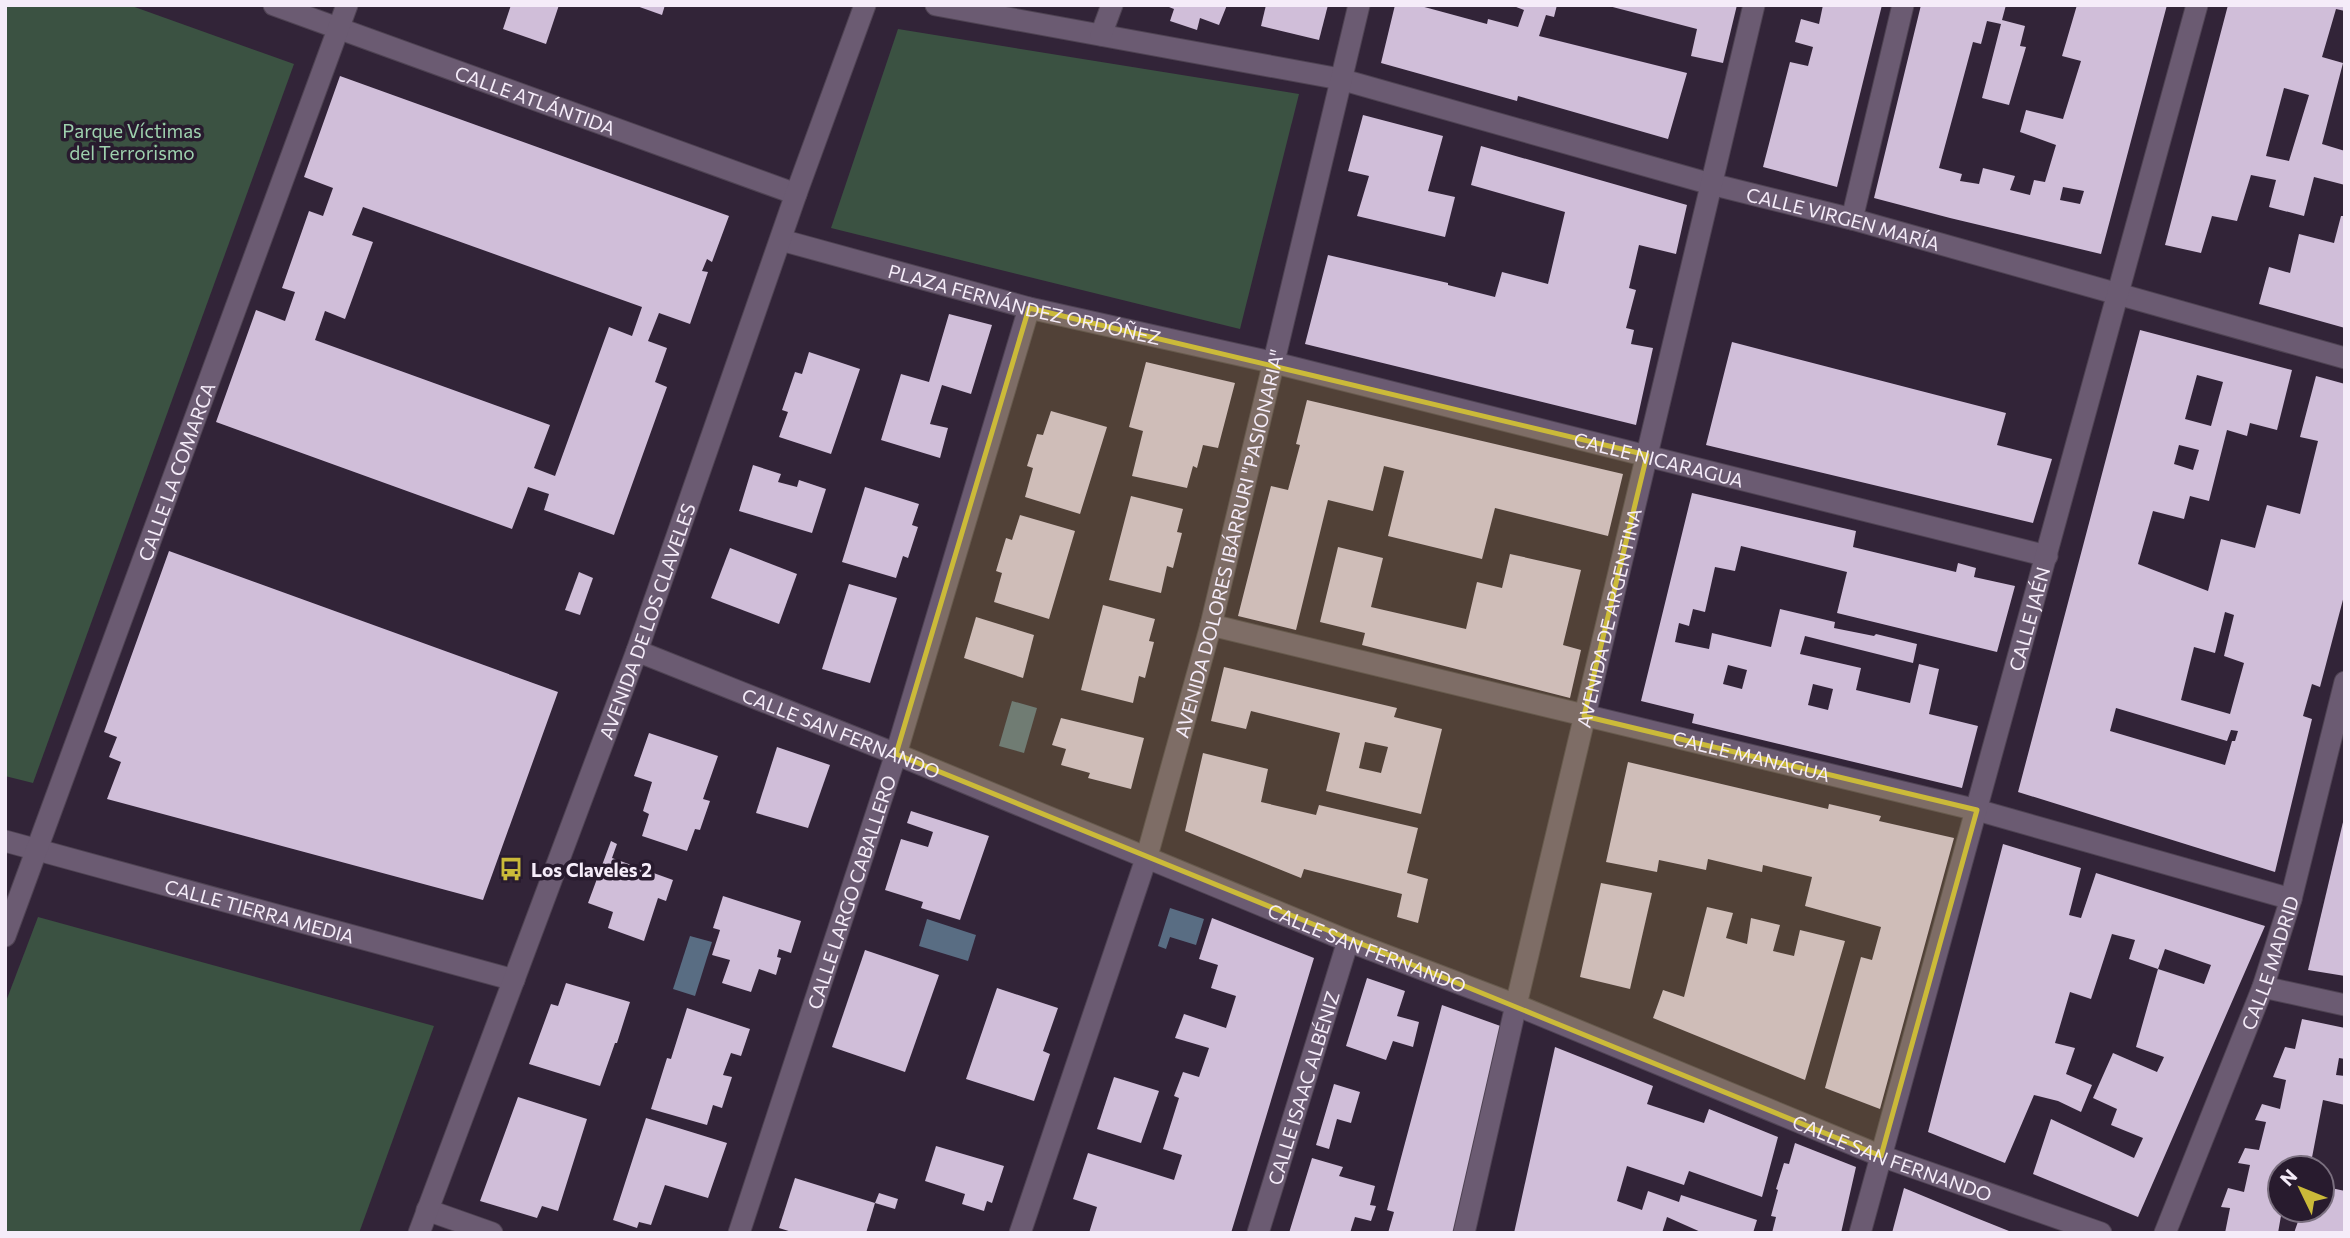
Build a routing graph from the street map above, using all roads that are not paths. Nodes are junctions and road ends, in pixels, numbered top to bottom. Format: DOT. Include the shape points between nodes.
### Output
graph roads {
  1 [pos="274,5"];
  2 [pos="347,5"];
  3 [pos="865,5"];
  4 [pos="936,5"];
  5 [pos="1112,5"];
  6 [pos="1359,5"];
  7 [pos="1754,5"];
  8 [pos="1903,5"];
  9 [pos="2197,5"];
  10 [pos="339,29"];
  11 [pos="1101,35"];
  12 [pos="1340,79"];
  13 [pos="1711,184"];
  14 [pos="796,194"];
  15 [pos="1852,219"];
  16 [pos="780,240"];
  17 [pos="2119,293"];
  18 [pos="1029,307"];
  19 [pos="2345,358"];
  20 [pos="1272,362"];
  21 [pos="1647,455"];
  22 [pos="2047,556"];
  23 [pos="1211,625"];
  24 [pos="637,651"];
  25 [pos="2345,682"];
  26 [pos="1584,716"];
  27 [pos="896,754"];
  28 [pos="1977,810"];
  29 [pos="5,841"];
  30 [pos="37,849"];
  31 [pos="1147,856"];
  32 [pos="2291,899"];
  33 [pos="5,936"];
  34 [pos="1348,941"];
  35 [pos="514,979"];
  36 [pos="2263,987"];
  37 [pos="1516,1005"];
  38 [pos="2345,1005"];
  39 [pos="1881,1156"];
  40 [pos="427,1210"];
  41 [pos="419,1233"];
  42 [pos="492,1233"];
  43 [pos="739,1233"];
  44 [pos="1020,1233"];
  45 [pos="1258,1233"];
  46 [pos="1464,1233"];
  47 [pos="1860,1233"];
  48 [pos="2101,1233"];
  49 [pos="2165,1233"];
  1 -- 10 [label="street, CALLE ATLÁNTIDA"];
  2 -- 10 [label="street, CALLE LA COMARCA"];
  3 -- 14 [label="street, AVENIDA DE LOS CLAVELES"];
  4 -- 11 [label="street"];
  5 -- 11 [label="street"];
  6 -- 12 [label="street, AVENIDA DOLORES IBÁRRURI \"PASIONARIA\""];
  7 -- 13 [label="street, AVENIDA DE ARGENTINA"];
  8 -- 15 [label="street"];
  9 -- 17 [label="street, CALLE JAÉN"];
  10 -- 14 [label="street, CALLE ATLÁNTIDA"];
  10 -- 30 [label="street, CALLE LA COMARCA"];
  11 -- 12 [label="street"];
  12 -- 13 [label="street, CALLE VIRGEN MARÍA"];
  12 -- 20 [label="street, AVENIDA DOLORES IBÁRRURI \"PASIONARIA\""];
  13 -- 15 [label="street, CALLE VIRGEN MARÍA"];
  13 -- 21 [label="street, AVENIDA DE ARGENTINA"];
  14 -- 16 [label="street, AVENIDA DE LOS CLAVELES"];
  15 -- 17 [label="street, CALLE VIRGEN MARÍA"];
  16 -- 18 [label="street, PLAZA FERNÁNDEZ ORDÓÑEZ"];
  16 -- 24 [label="street, AVENIDA DE LOS CLAVELES"];
  17 -- 19 [label="street, CALLE VIRGEN MARÍA"];
  17 -- 22 [label="street, CALLE JAÉN"];
  18 -- 20 [label="street, PLAZA FERNÁNDEZ ORDÓÑEZ"];
  18 -- 27 [label="street, CALLE LARGO CABALLERO"];
  20 -- 21 [label="street, CALLE NICARAGUA"];
  20 -- 23 [label="street, AVENIDA DOLORES IBÁRRURI \"PASIONARIA\""];
  21 -- 22 [label="street, CALLE NICARAGUA"];
  21 -- 26 [label="street, AVENIDA DE ARGENTINA"];
  22 -- 28 [label="street, CALLE JAÉN"];
  23 -- 26 [label="street, CALLE MANAGUA"];
  23 -- 31 [label="street, AVENIDA DOLORES IBÁRRURI \"PASIONARIA\""];
  24 -- 27 [label="street, CALLE SAN FERNANDO"];
  24 -- 35 [label="street, AVENIDA DE LOS CLAVELES"];
  25 -- 32 [label="street, CALLE MADRID"];
  26 -- 28 [label="street, CALLE MANAGUA"];
  26 -- 37 [label="street, AVENIDA DE ARGENTINA"];
  27 -- 31 [label="street, CALLE SAN FERNANDO"];
  27 -- 43 [label="street, CALLE LARGO CABALLERO"];
  28 -- 32 [label="street, CALLE MANAGUA"];
  28 -- 39 [label="street, CALLE JAÉN"];
  29 -- 30 [label="street, CALLE TIERRA MEDIA"];
  30 -- 33 [label="street, CALLE LA COMARCA"];
  30 -- 35 [label="street, CALLE TIERRA MEDIA"];
  31 -- 34 [label="street, CALLE SAN FERNANDO"];
  31 -- 44 [label="street, AVENIDA DOLORES IBÁRRURI \"PASIONARIA\""];
  32 -- 36 [label="street, CALLE MADRID"];
  34 -- 37 [label="street, CALLE SAN FERNANDO"];
  34 -- 45 [label="street, CALLE ISAAC ALBÉNIZ"];
  35 -- 40 [label="street, AVENIDA DE LOS CLAVELES"];
  36 -- 38 [label="street"];
  36 -- 49 [label="street, CALLE MADRID"];
  37 -- 39 [label="street, CALLE SAN FERNANDO"];
  37 -- 46 [label="street, AVENIDA DE ARGENTINA"];
  39 -- 47 [label="street, CALLE JAÉN"];
  39 -- 48 [label="street, CALLE SAN FERNANDO"];
  40 -- 41 [label="street, AVENIDA DE LOS CLAVELES"];
  40 -- 42 [label="street"];
}
